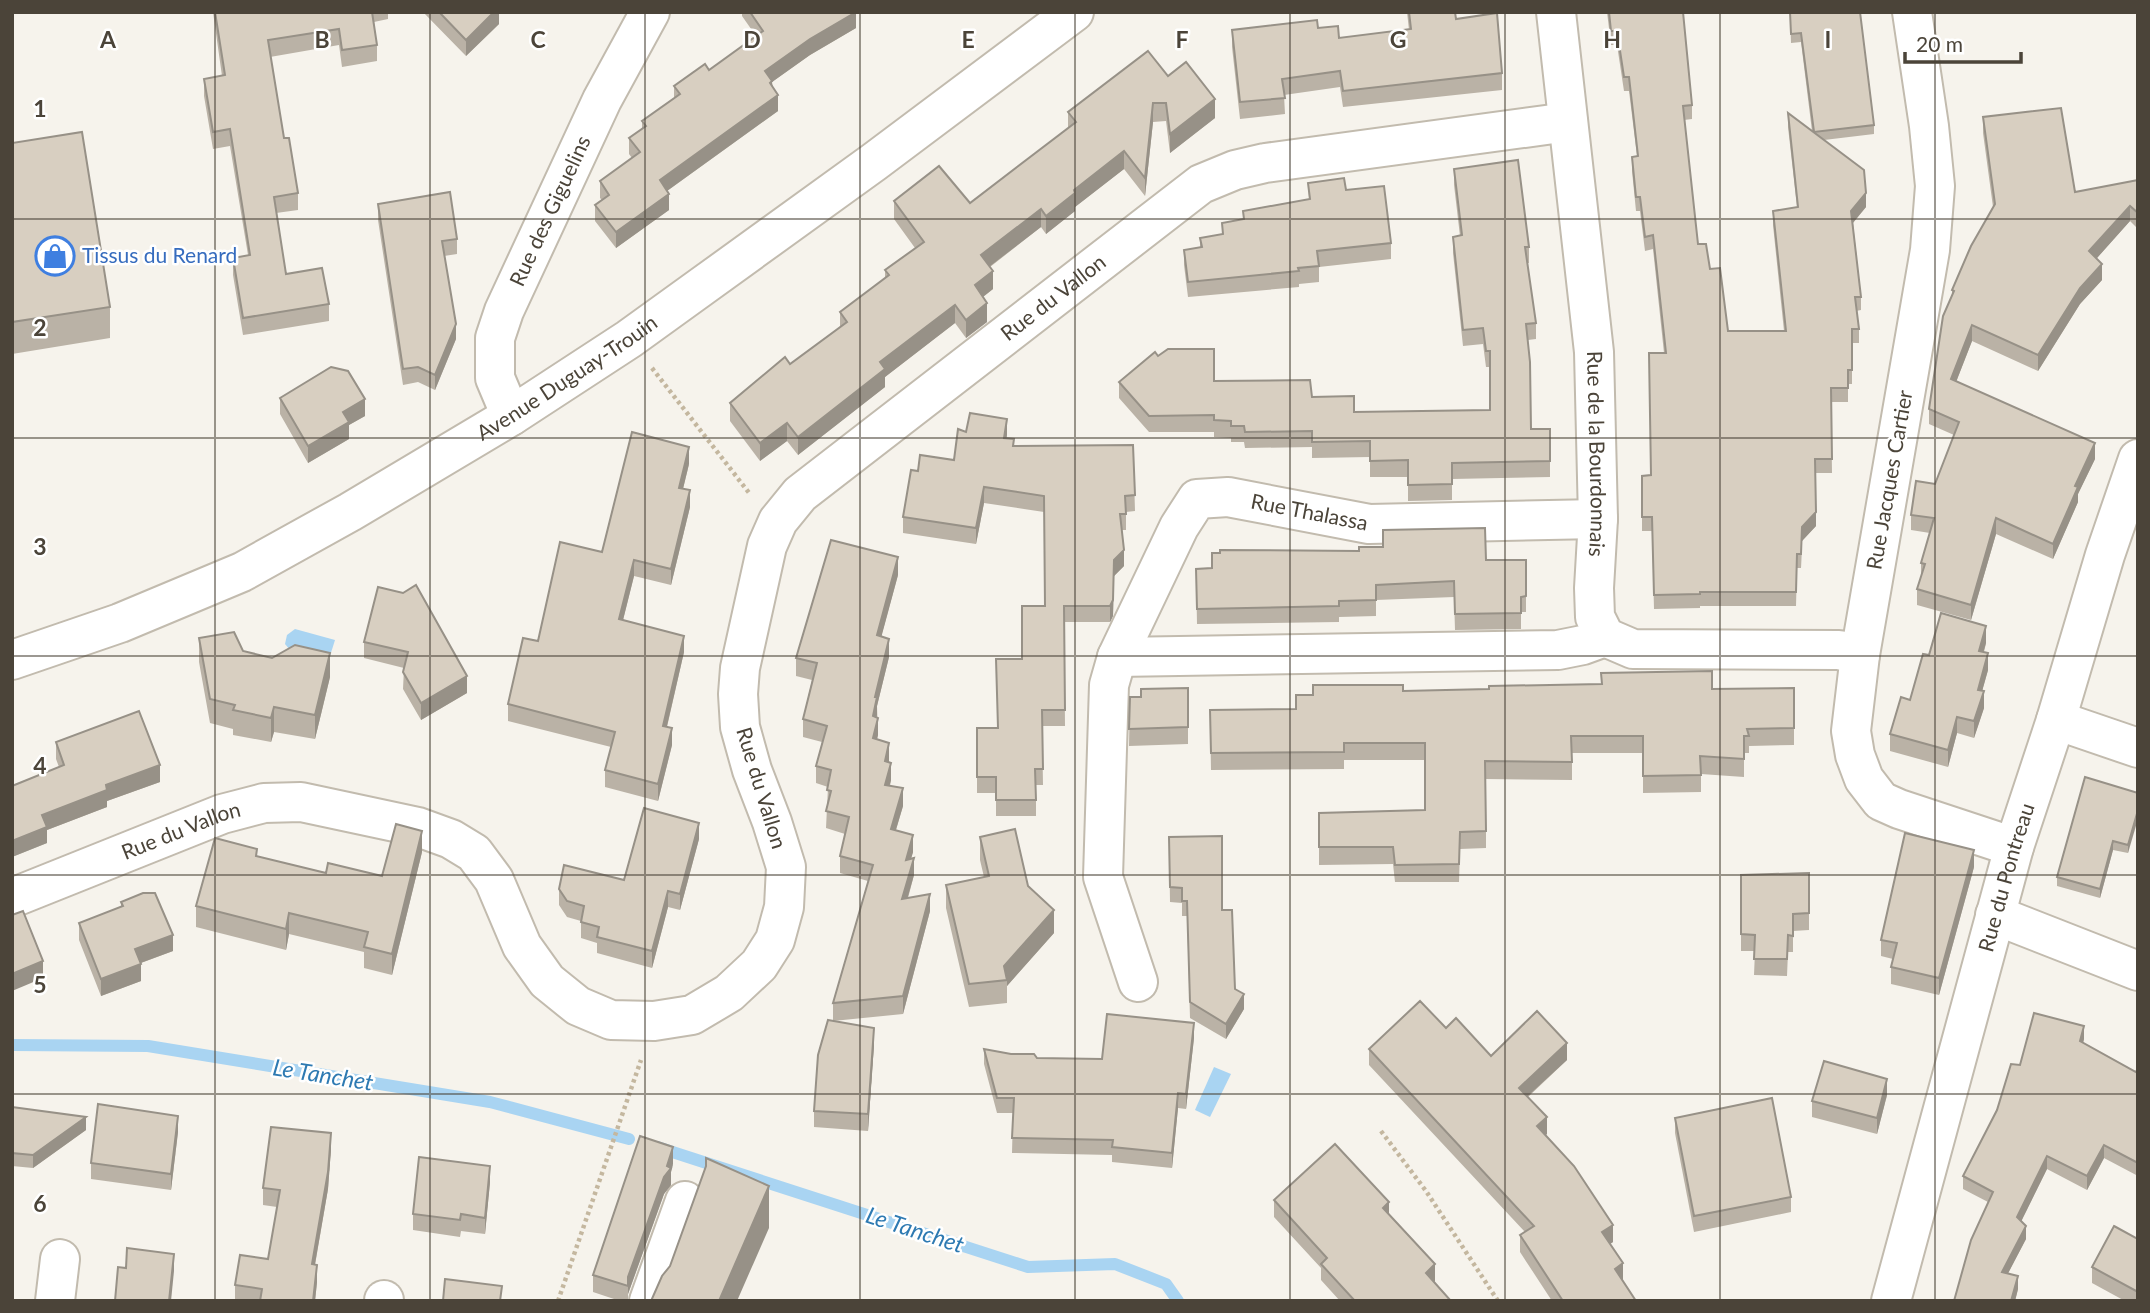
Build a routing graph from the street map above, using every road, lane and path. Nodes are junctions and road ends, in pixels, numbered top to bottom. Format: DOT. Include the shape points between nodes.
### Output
graph roads {
  1 [pos="650,12"];
  2 [pos="1074,12"];
  3 [pos="1556,12"];
  4 [pos="1912,12"];
  5 [pos="1567,122"];
  6 [pos="629,339"];
  7 [pos="511,416"];
  8 [pos="2138,459"];
  9 [pos="1598,519"];
  10 [pos="779,521"];
  11 [pos="1605,637"];
  12 [pos="1860,655"];
  13 [pos="1117,657"];
  14 [pos="12,660"];
  15 [pos="2056,720"];
  16 [pos="2138,748"];
  17 [pos="2014,848"];
  18 [pos="12,898"];
  19 [pos="1995,915"];
  20 [pos="2138,971"];
  21 [pos="1138,982"];
  22 [pos="654,1021"];
  23 [pos="1381,1131"];
  24 [pos="685,1201"];
  25 [pos="60,1259"];
  26 [pos="55,1301"];
  27 [pos="558,1301"];
  28 [pos="649,1301"];
  29 [pos="1498,1301"];
  30 [pos="1891,1301"];
  1 -- 7 [label="street, Rue des Giguelins" via="596,111 504,311 495,338 495,378"];
  2 -- 6 [label="street, Avenue Duguay-Trouin"];
  3 -- 5 [label="street, Rue de la Bourdonnais"];
  4 -- 12 [label="street, Rue Jacques Cartier" via="1935,186 1931,237"];
  5 -- 9 [label="street, Rue de la Bourdonnais" via="1594,352"];
  5 -- 10 [label="street, Rue du Vallon" via="1265,163 1201,184 800,494"];
  6 -- 7 [label="street, Avenue Duguay-Trouin"];
  6 -- 10 [label="path" via="755,502"];
  7 -- 14 [label="street, Avenue Duguay-Trouin" via="242,572 120,623"];
  8 -- 15 [label="street, Rue du Pontreau"];
  9 -- 11 [label="street, Rue de la Bourdonnais" via="1595,617"];
  9 -- 13 [label="street, Rue Thalassa" via="1369,524 1228,497 1197,499"];
  10 -- 22 [label="street, Rue du Vallon" via="767,546 738,694 740,727 786,867 784,907 775,940 759,965 729,993 692,1014"];
  11 -- 12 [label="street" via="1633,649 1839,650"];
  11 -- 13 [label="street" via="1558,650"];
  12 -- 17 [label="street, Rue Jacques Cartier" via="1851,731 1864,779 1881,801"];
  13 -- 21 [label="street, Rue Thalassa" via="1109,685 1103,877"];
  15 -- 16 [label="street"];
  15 -- 17 [label="street, Rue du Pontreau"];
  17 -- 19 [label="street, Rue du Pontreau"];
  18 -- 22 [label="street, Rue du Vallon" via="222,814 264,803 300,802 418,827 474,853 494,880 522,946 547,981 578,1006 611,1020"];
  19 -- 20 [label="street"];
  19 -- 30 [label="street, Rue du Pontreau"];
  22 -- 27 [label="path"];
  23 -- 29 [label="path"];
  24 -- 28 [label="street"];
  25 -- 26 [label="street"];
}
